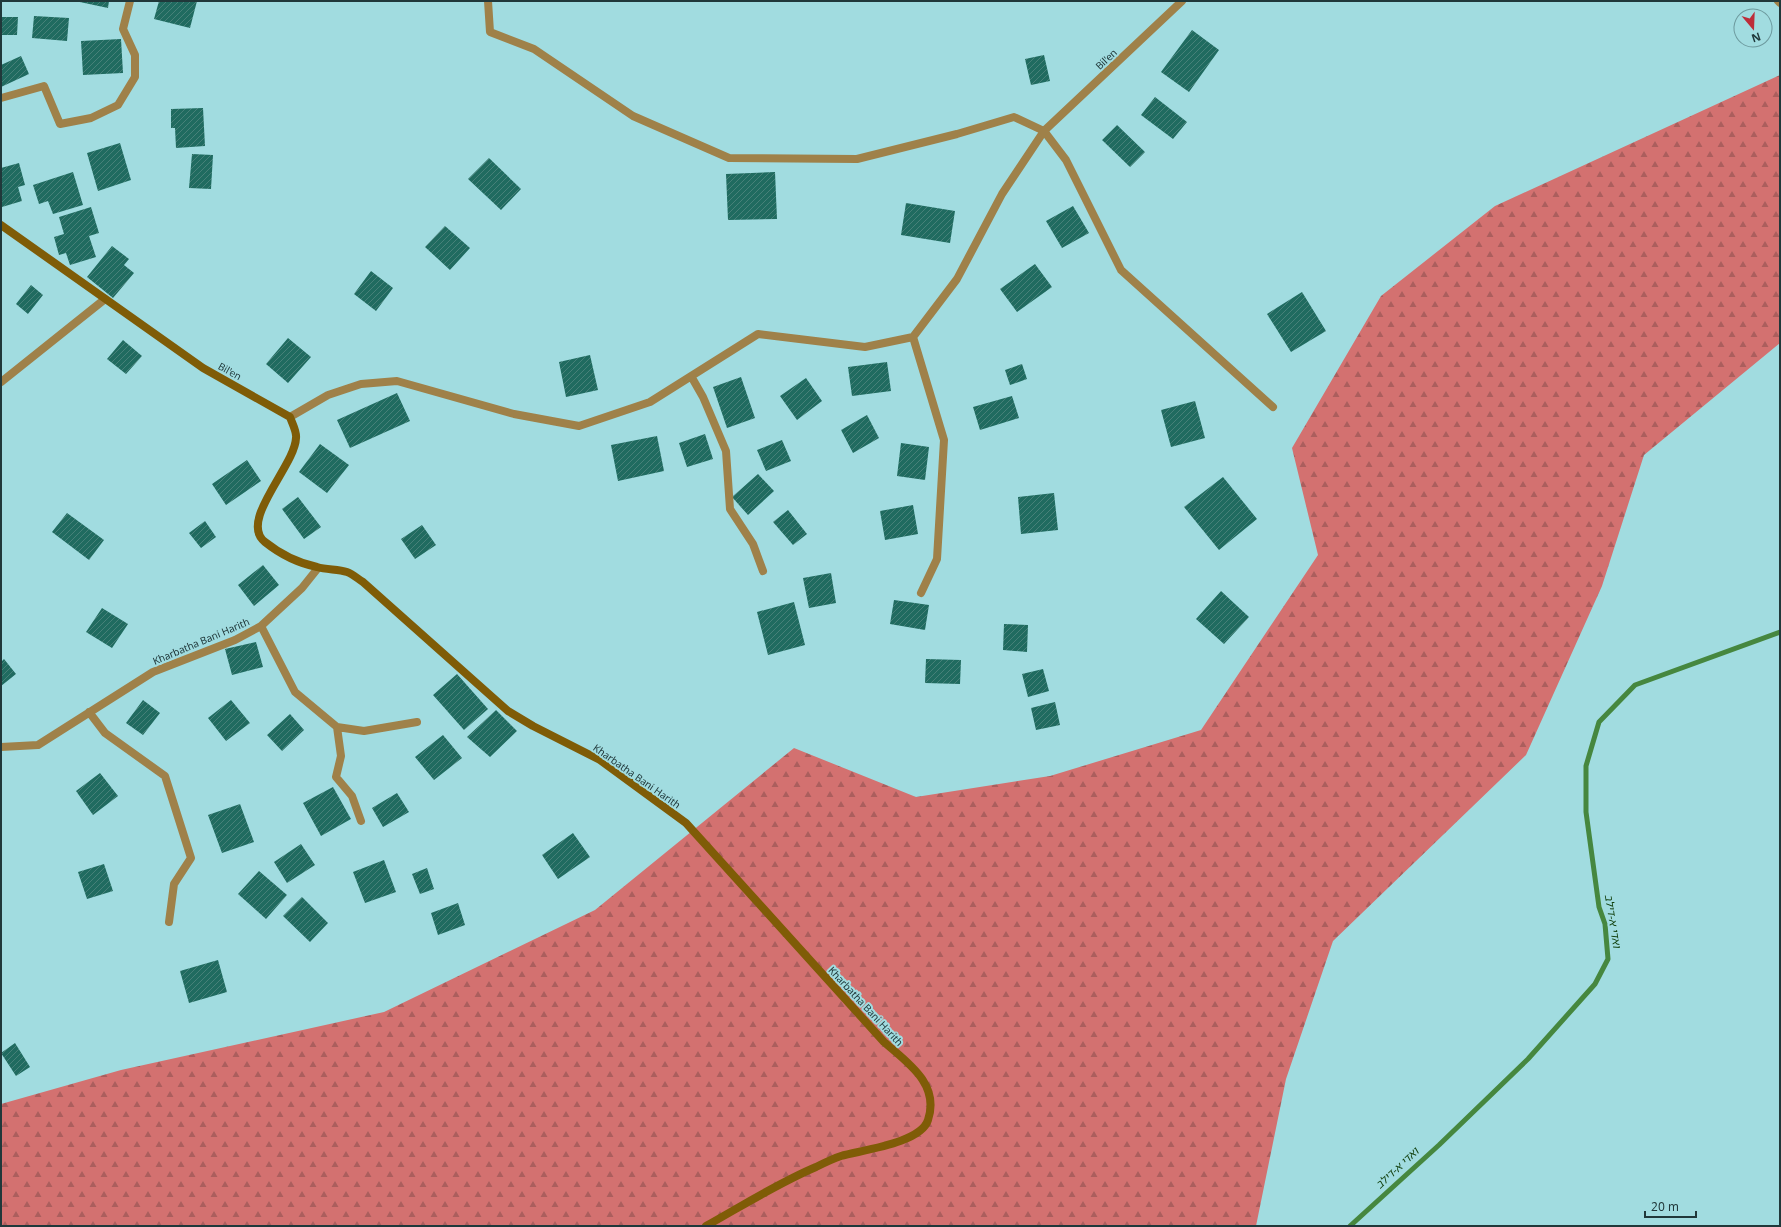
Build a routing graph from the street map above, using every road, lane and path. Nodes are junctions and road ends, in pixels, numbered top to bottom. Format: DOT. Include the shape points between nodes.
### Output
graph roads {
  1 [pos="130,1"];
  2 [pos="488,1"];
  3 [pos="1182,1"];
  4 [pos="1,98"];
  5 [pos="1044,131"];
  6 [pos="1,226"];
  7 [pos="105,299"];
  8 [pos="913,337"];
  9 [pos="691,376"];
  10 [pos="1,382"];
  11 [pos="1273,407"];
  12 [pos="290,417"];
  13 [pos="318,568"];
  14 [pos="763,571"];
  15 [pos="921,593"];
  16 [pos="261,626"];
  17 [pos="89,712"];
  18 [pos="417,722"];
  19 [pos="336,727"];
  20 [pos="1,748"];
  21 [pos="361,821"];
  22 [pos="168,922"];
  23 [pos="706,1226"];
  1 -- 4 [label="street" via="123,29 135,55 134,77 118,105 91,118 60,124 44,86"];
  2 -- 5 [label="street" via="490,32 534,49 633,116 729,158 857,159 1014,117"];
  3 -- 5 [label="street, Bil'en"];
  5 -- 8 [label="street, Bil'en" via="1002,194 957,279"];
  5 -- 11 [label="street" via="1066,160 1121,270"];
  6 -- 7 [label="street, Bil'en"];
  7 -- 10 [label="street"];
  7 -- 12 [label="street, Bil'en" via="203,368"];
  8 -- 9 [label="street" via="865,348 758,334"];
  8 -- 15 [label="street" via="944,440 937,559"];
  9 -- 12 [label="street" via="650,402 579,426 514,414 397,381 361,384 328,395"];
  9 -- 14 [label="street" via="726,451 730,509 753,544"];
  12 -- 13 [label="street" via="296,437 290,460 259,512 256,528 261,539 274,550"];
  13 -- 16 [label="street, Kharbatha Bani Harith" via="302,588"];
  13 -- 23 [label="street, Kharbatha Bani Harith" via="348,572 363,582 508,711 600,760 686,824 884,1042 914,1069 930,1091 928,1122 916,1135 839,1157 802,1172"];
  16 -- 17 [label="street, Kharbatha Bani Harith" via="235,640 153,672"];
  16 -- 19 [label="street" via="295,692"];
  17 -- 20 [label="street, Kharbatha Bani Harith" via="38,745"];
  17 -- 22 [label="street" via="105,734 165,776 191,858 174,884"];
  18 -- 19 [label="street" via="364,731"];
  19 -- 21 [label="street" via="342,756 336,777 352,796"];
}
